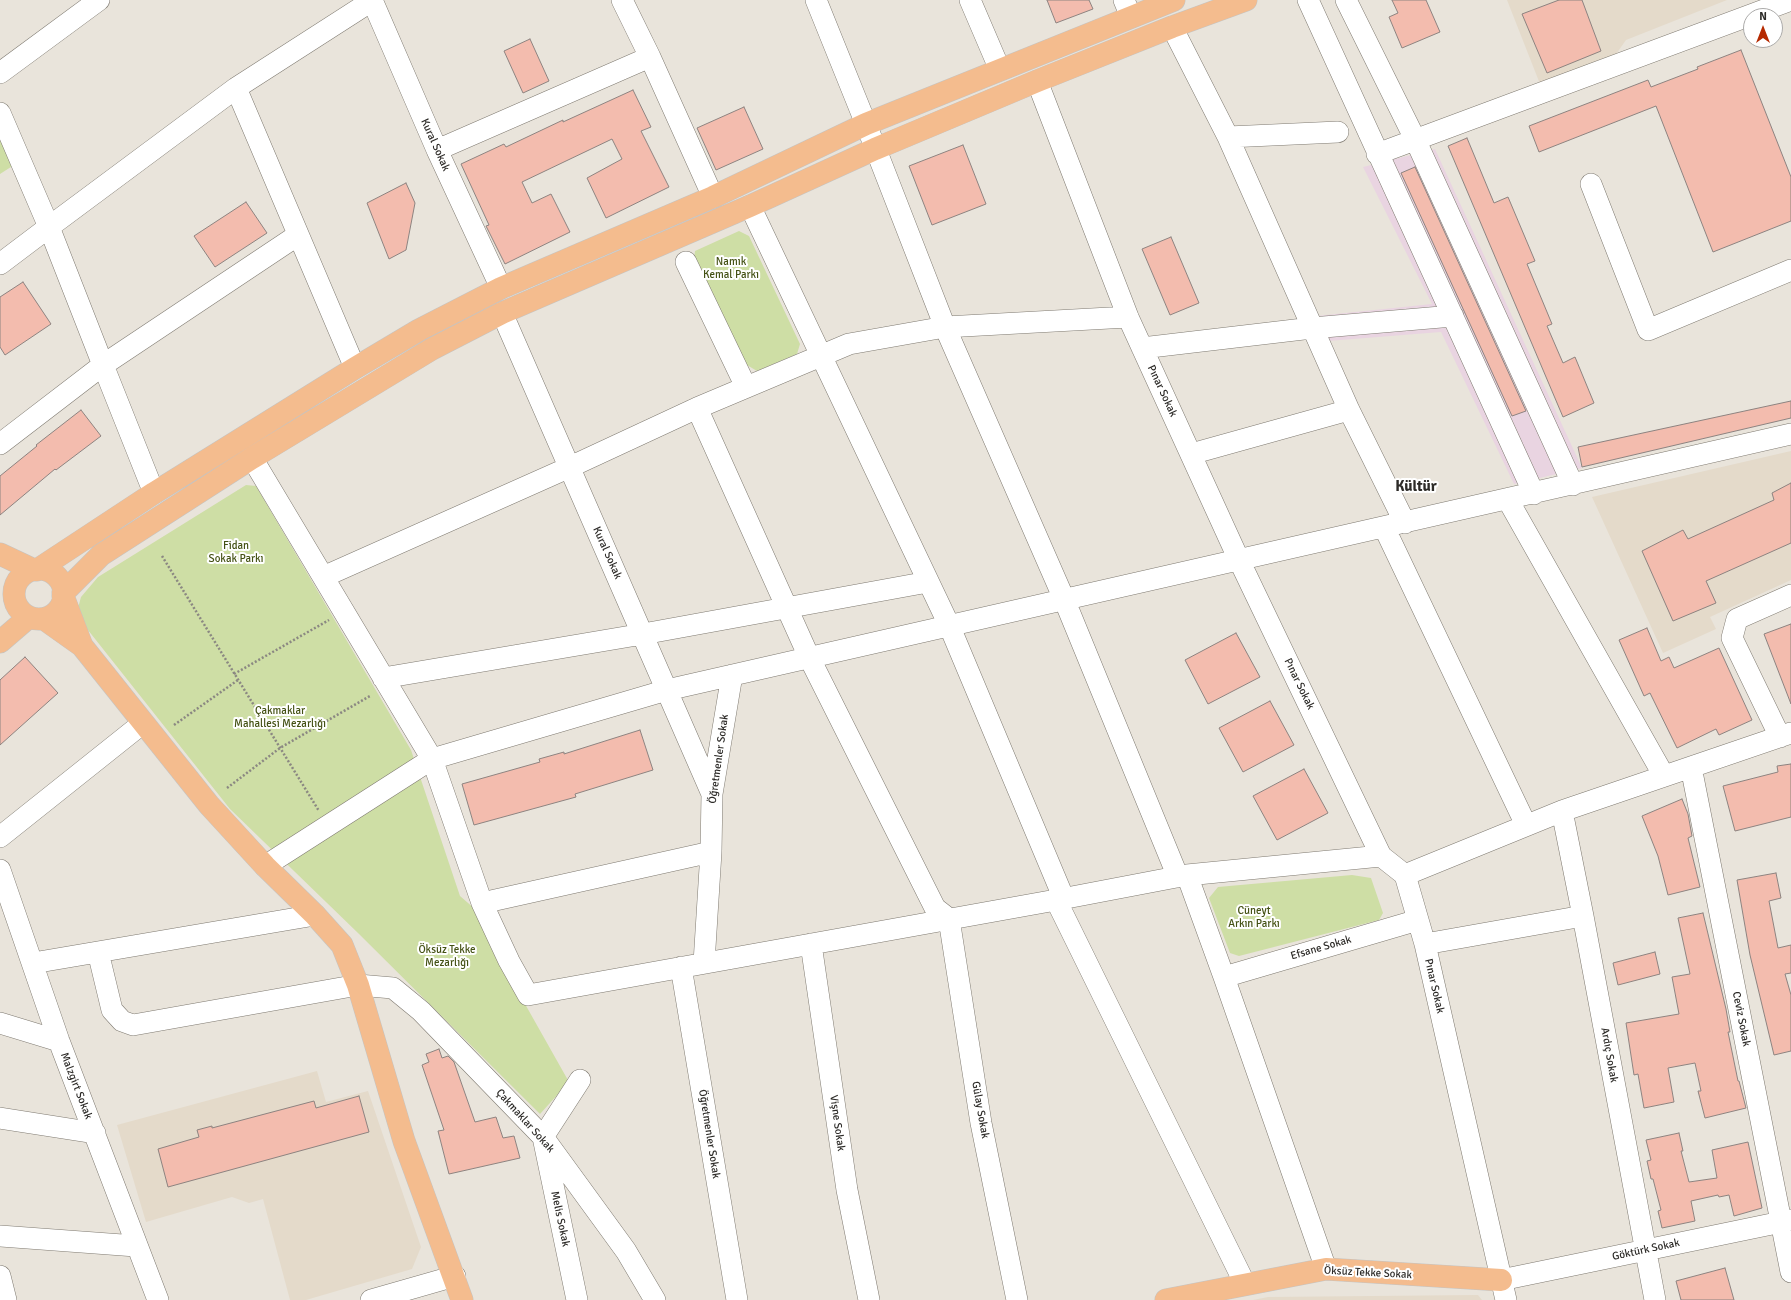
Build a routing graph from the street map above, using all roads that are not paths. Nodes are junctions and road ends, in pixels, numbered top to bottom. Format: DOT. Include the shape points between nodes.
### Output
graph roads {
  1 [pos="99,0"];
  2 [pos="373,0"];
  3 [pos="816,0"];
  4 [pos="970,0"];
  5 [pos="1174,0"];
  6 [pos="1246,0"];
  7 [pos="1308,0"];
  8 [pos="1346,0"];
  9 [pos="1791,0"];
  10 [pos="627,2"];
  11 [pos="1127,8"];
  12 [pos="1172,27"];
  13 [pos="650,57"];
  14 [pos="1000,70"];
  15 [pos="0,74"];
  16 [pos="1037,81"];
  17 [pos="236,88"];
  18 [pos="0,113"];
  19 [pos="866,124"];
  20 [pos="1338,132"];
  21 [pos="1228,137"];
  22 [pos="1415,139"];
  23 [pos="437,150"];
  24 [pos="875,150"];
  25 [pos="1377,154"];
  26 [pos="1591,184"];
  27 [pos="714,197"];
  28 [pos="750,206"];
  29 [pos="49,227"];
  30 [pos="298,235"];
  31 [pos="686,262"];
  32 [pos="0,264"];
  33 [pos="1791,270"];
  34 [pos="501,288"];
  35 [pos="502,313"];
  36 [pos="1453,316"];
  37 [pos="1128,317"];
  38 [pos="945,327"];
  39 [pos="1312,328"];
  40 [pos="1142,348"];
  41 [pos="821,355"];
  42 [pos="103,365"];
  43 [pos="355,368"];
  44 [pos="746,387"];
  45 [pos="697,408"];
  46 [pos="1349,410"];
  47 [pos="1791,434"];
  48 [pos="0,444"];
  49 [pos="1191,454"];
  50 [pos="252,458"];
  51 [pos="570,467"];
  52 [pos="1573,485"];
  53 [pos="154,493"];
  54 [pos="1534,494"];
  55 [pos="1508,500"];
  56 [pos="1404,523"];
  57 [pos="1384,527"];
  58 [pos="0,554"];
  59 [pos="1239,560"];
  60 [pos="0,568"];
  61 [pos="35,570"];
  62 [pos="323,576"];
  63 [pos="928,582"];
  64 [pos="63,594"];
  65 [pos="1791,595"];
  66 [pos="9,599"];
  67 [pos="1064,599"];
  68 [pos="787,608"];
  69 [pos="36,618"];
  70 [pos="948,625"];
  71 [pos="643,634"];
  72 [pos="0,642"];
  73 [pos="82,646"];
  74 [pos="809,657"];
  75 [pos="732,675"];
  76 [pos="383,678"];
  77 [pos="667,690"];
  78 [pos="142,722"];
  79 [pos="1785,735"];
  80 [pos="432,759"];
  81 [pos="1691,767"];
  82 [pos="1664,776"];
  83 [pos="712,794"];
  84 [pos="1562,811"];
  85 [pos="1526,825"];
  86 [pos="0,837"];
  87 [pos="711,852"];
  88 [pos="1381,856"];
  89 [pos="265,866"];
  90 [pos="0,870"];
  91 [pos="1404,875"];
  92 [pos="1182,876"];
  93 [pos="1060,900"];
  94 [pos="482,902"];
  95 [pos="315,915"];
  96 [pos="1583,916"];
  97 [pos="949,920"];
  98 [pos="1418,920"];
  99 [pos="811,944"];
  100 [pos="1425,944"];
  101 [pos="98,952"];
  102 [pos="33,963"];
  103 [pos="704,963"];
  104 [pos="681,967"];
  105 [pos="1224,977"];
  106 [pos="358,985"];
  107 [pos="0,1023"];
  108 [pos="59,1041"];
  109 [pos="580,1080"];
  110 [pos="0,1118"];
  111 [pos="95,1133"];
  112 [pos="543,1137"];
  113 [pos="1786,1221"];
  114 [pos="0,1236"];
  115 [pos="136,1246"];
  116 [pos="1645,1250"];
  117 [pos="1326,1269"];
  118 [pos="1791,1272"];
  119 [pos="0,1276"];
  120 [pos="455,1276"];
  121 [pos="1245,1284"];
  122 [pos="1504,1290"];
  123 [pos="6,1300"];
  124 [pos="158,1300"];
  125 [pos="371,1300"];
  126 [pos="462,1300"];
  127 [pos="577,1300"];
  128 [pos="655,1300"];
  129 [pos="736,1300"];
  130 [pos="869,1300"];
  131 [pos="1017,1300"];
  132 [pos="1166,1300"];
  133 [pos="1655,1300"];
  1 -- 15 [label="street"];
  2 -- 17 [label="street"];
  2 -- 23 [label="street, Kural Sokak"];
  3 -- 19 [label="street"];
  4 -- 14 [label="street"];
  5 -- 11 [label="main road"];
  6 -- 12 [label="main road"];
  7 -- 25 [label="street"];
  8 -- 22 [label="street"];
  9 -- 22 [label="street"];
  10 -- 13 [label="street"];
  11 -- 14 [label="main road"];
  12 -- 16 [label="main road"];
  12 -- 21 [label="street"];
  13 -- 23 [label="street"];
  13 -- 27 [label="street"];
  14 -- 19 [label="main road"];
  16 -- 24 [label="main road"];
  16 -- 37 [label="street, Pınar Sokak"];
  17 -- 29 [label="street"];
  17 -- 30 [label="street"];
  18 -- 29 [label="street"];
  19 -- 24 [label="street"];
  19 -- 27 [label="main road"];
  20 -- 21 [label="street"];
  21 -- 39 [label="street"];
  22 -- 25 [label="street"];
  22 -- 52 [label="street"];
  23 -- 34 [label="street, Kural Sokak"];
  24 -- 28 [label="main road"];
  24 -- 38 [label="street"];
  25 -- 36 [label="street"];
  26 -- 33 [label="street" via="1648,330"];
  27 -- 34 [label="main road"];
  28 -- 35 [label="main road"];
  28 -- 41 [label="street"];
  29 -- 32 [label="street"];
  29 -- 42 [label="street"];
  30 -- 42 [label="street"];
  30 -- 43 [label="street"];
  31 -- 44 [label="street"];
  34 -- 43 [label="main road" via="419,330"];
  35 -- 50 [label="main road" via="432,349"];
  35 -- 51 [label="street, Kural Sokak"];
  36 -- 39 [label="street"];
  36 -- 54 [label="street"];
  37 -- 38 [label="street"];
  37 -- 40 [label="street, Pınar Sokak"];
  38 -- 41 [label="street" via="849,344"];
  38 -- 67 [label="street"];
  39 -- 40 [label="street"];
  39 -- 46 [label="street"];
  40 -- 49 [label="street, Pınar Sokak"];
  41 -- 44 [label="street"];
  41 -- 63 [label="street"];
  42 -- 48 [label="street"];
  42 -- 53 [label="street"];
  43 -- 53 [label="main road"];
  44 -- 45 [label="street"];
  45 -- 51 [label="street"];
  45 -- 68 [label="street"];
  46 -- 49 [label="street"];
  46 -- 56 [label="street"];
  47 -- 52 [label="street"];
  49 -- 59 [label="street, Pınar Sokak"];
  50 -- 62 [label="street"];
  50 -- 64 [label="main road" via="101,555"];
  51 -- 62 [label="street"];
  51 -- 71 [label="street, Kural Sokak"];
  52 -- 54 [label="street"];
  53 -- 61 [label="main road"];
  54 -- 55 [label="street"];
  55 -- 56 [label="street"];
  55 -- 82 [label="street"];
  56 -- 57 [label="street"];
  57 -- 59 [label="street"];
  57 -- 85 [label="street"];
  58 -- 61 [label="main road"];
  59 -- 67 [label="street"];
  59 -- 88 [label="street, Pınar Sokak"];
  60 -- 66 [label="main road"];
  61 -- 64 [label="main road" via="52,573 62,586"];
  61 -- 66 [label="main road" via="22,576"];
  62 -- 76 [label="street"];
  63 -- 68 [label="street"];
  63 -- 70 [label="street"];
  64 -- 69 [label="main road" via="62,603 52,616"];
  64 -- 73 [label="main road"];
  65 -- 79 [label="street" via="1737,619 1732,638"];
  66 -- 69 [label="main road" via="20,611"];
  67 -- 70 [label="street"];
  67 -- 92 [label="street"];
  68 -- 71 [label="street"];
  68 -- 74 [label="street"];
  69 -- 72 [label="main road"];
  69 -- 73 [label="main road"];
  70 -- 74 [label="street"];
  70 -- 93 [label="street"];
  71 -- 76 [label="street"];
  71 -- 77 [label="street, Kural Sokak"];
  73 -- 78 [label="main road"];
  74 -- 75 [label="street"];
  74 -- 97 [label="street" via="935,908"];
  75 -- 77 [label="street"];
  75 -- 83 [label="street, Öğretmenler Sokak"];
  76 -- 80 [label="street"];
  77 -- 80 [label="street"];
  77 -- 83 [label="street, Kural Sokak"];
  78 -- 86 [label="street"];
  78 -- 89 [label="main road" via="209,805"];
  79 -- 81 [label="street"];
  80 -- 89 [label="street"];
  80 -- 94 [label="street"];
  81 -- 82 [label="street"];
  81 -- 113 [label="street, Ceviz Sokak"];
  82 -- 84 [label="street"];
  83 -- 87 [label="street, Öğretmenler Sokak"];
  84 -- 85 [label="street"];
  84 -- 96 [label="street, Ardıç Sokak"];
  85 -- 91 [label="street"];
  87 -- 94 [label="street"];
  87 -- 103 [label="street, Öğretmenler Sokak"];
  88 -- 91 [label="street, Pınar Sokak"];
  88 -- 92 [label="street"];
  89 -- 95 [label="main road"];
  90 -- 102 [label="street, Malzgirt Sokak"];
  91 -- 98 [label="street, Pınar Sokak"];
  92 -- 93 [label="street"];
  92 -- 105 [label="street"];
  93 -- 97 [label="street"];
  93 -- 121 [label="street"];
  94 -- 104 [label="street" via="528,995"];
  95 -- 101 [label="street"];
  95 -- 106 [label="main road" via="342,945"];
  96 -- 100 [label="street"];
  96 -- 116 [label="street, Ardıç Sokak"];
  97 -- 99 [label="street"];
  97 -- 131 [label="street, Gülay Sokak" via="981,1123"];
  98 -- 100 [label="street, Pınar Sokak"];
  98 -- 105 [label="street, Efsane Sokak"];
  99 -- 103 [label="street"];
  99 -- 130 [label="street, Vişne Sokak" via="847,1190"];
  100 -- 122 [label="street, Pınar Sokak"];
  101 -- 102 [label="street"];
  101 -- 106 [label="street, Çakmaklar Sokak" via="112,1010 122,1021 132,1025"];
  102 -- 108 [label="street, Malzgirt Sokak"];
  103 -- 104 [label="street"];
  104 -- 129 [label="street, Öğretmenler Sokak"];
  105 -- 117 [label="street"];
  106 -- 112 [label="street, Çakmaklar Sokak" via="393,988 416,1006"];
  106 -- 120 [label="main road" via="404,1141"];
  107 -- 108 [label="street"];
  108 -- 111 [label="street, Malzgirt Sokak"];
  109 -- 112 [label="street"];
  110 -- 111 [label="street"];
  111 -- 115 [label="street, Malzgirt Sokak"];
  112 -- 127 [label="street, Melis Sokak"];
  112 -- 128 [label="street, Çakmaklar Sokak" via="626,1251"];
  113 -- 116 [label="street, Göktürk Sokak"];
  113 -- 118 [label="street, Ceviz Sokak"];
  114 -- 115 [label="street"];
  115 -- 124 [label="street, Malzgirt Sokak"];
  116 -- 122 [label="street, Göktürk Sokak"];
  116 -- 133 [label="street, Ardıç Sokak"];
  117 -- 121 [label="main road, Öksüz Tekke Sokak"];
  117 -- 122 [label="main road, Öksüz Tekke Sokak"];
  119 -- 123 [label="street"];
  120 -- 125 [label="street"];
  120 -- 126 [label="main road"];
  121 -- 132 [label="main road, Öksüz Tekke Sokak"];
}
